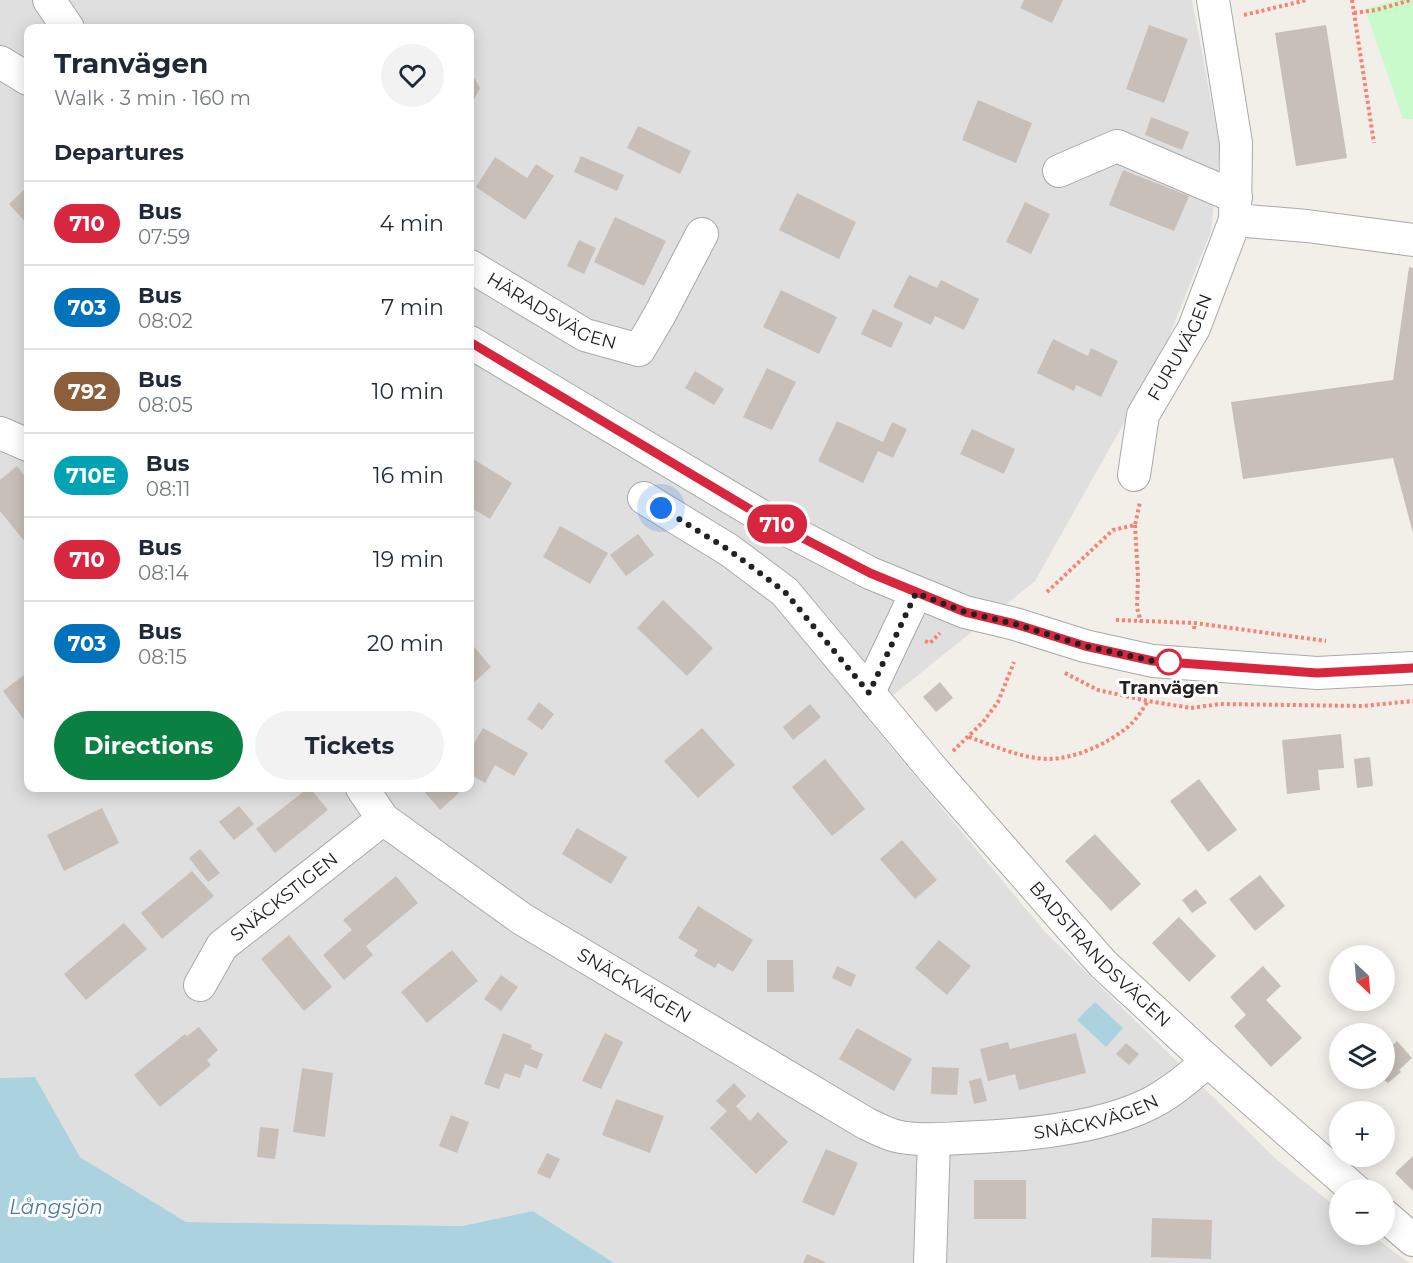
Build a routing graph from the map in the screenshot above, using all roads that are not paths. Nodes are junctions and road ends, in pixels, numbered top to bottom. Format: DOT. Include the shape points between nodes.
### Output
graph roads {
  1 [pos="49,0"];
  2 [pos="1215,10"];
  3 [pos="65,24"];
  4 [pos="0,62"];
  5 [pos="24,77"];
  6 [pos="1059,171"];
  7 [pos="1236,209"];
  8 [pos="702,234"];
  9 [pos="1413,240"];
  10 [pos="474,268"];
  11 [pos="474,344"];
  12 [pos="0,433"];
  13 [pos="24,443"];
  14 [pos="1134,476"];
  15 [pos="644,498"];
  16 [pos="916,593"];
  17 [pos="1413,668"];
  18 [pos="869,693"];
  19 [pos="365,792"];
  20 [pos="383,819"];
  21 [pos="200,985"];
  22 [pos="1208,1061"];
  23 [pos="934,1140"];
  24 [pos="1342,1179"];
  25 [pos="1395,1224"];
  26 [pos="1413,1240"];
  27 [pos="930,1263"];
  1 -- 3 [label="street"];
  2 -- 7 [label="street, FURUVÄGEN" via="1236,143"];
  4 -- 5 [label="street"];
  6 -- 7 [label="street" via="1117,146"];
  7 -- 9 [label="street" via="1306,226"];
  7 -- 14 [label="street, FURUVÄGEN" via="1194,328 1143,415"];
  8 -- 10 [label="street, HÄRADSVÄGEN" via="639,350 585,335"];
  11 -- 16 [label="street" via="768,520"];
  12 -- 13 [label="street"];
  15 -- 18 [label="street, BADSTRANDSVÄGEN" via="729,550 785,592"];
  16 -- 17 [label="street" via="965,612 1153,661 1317,673"];
  16 -- 18 [label="street"];
  18 -- 22 [label="street, BADSTRANDSVÄGEN" via="1103,964"];
  19 -- 20 [label="street, SNÄCKVÄGEN"];
  20 -- 21 [label="street, SNÄCKSTIGEN" via="222,946"];
  20 -- 23 [label="street, SNÄCKVÄGEN" via="522,919 867,1124 896,1136"];
  22 -- 23 [label="street, SNÄCKVÄGEN" via="1169,1093 1116,1116 1018,1134"];
  22 -- 24 [label="street, BADSTRANDSVÄGEN"];
  23 -- 27 [label="street"];
  25 -- 26 [label="street"];
}
